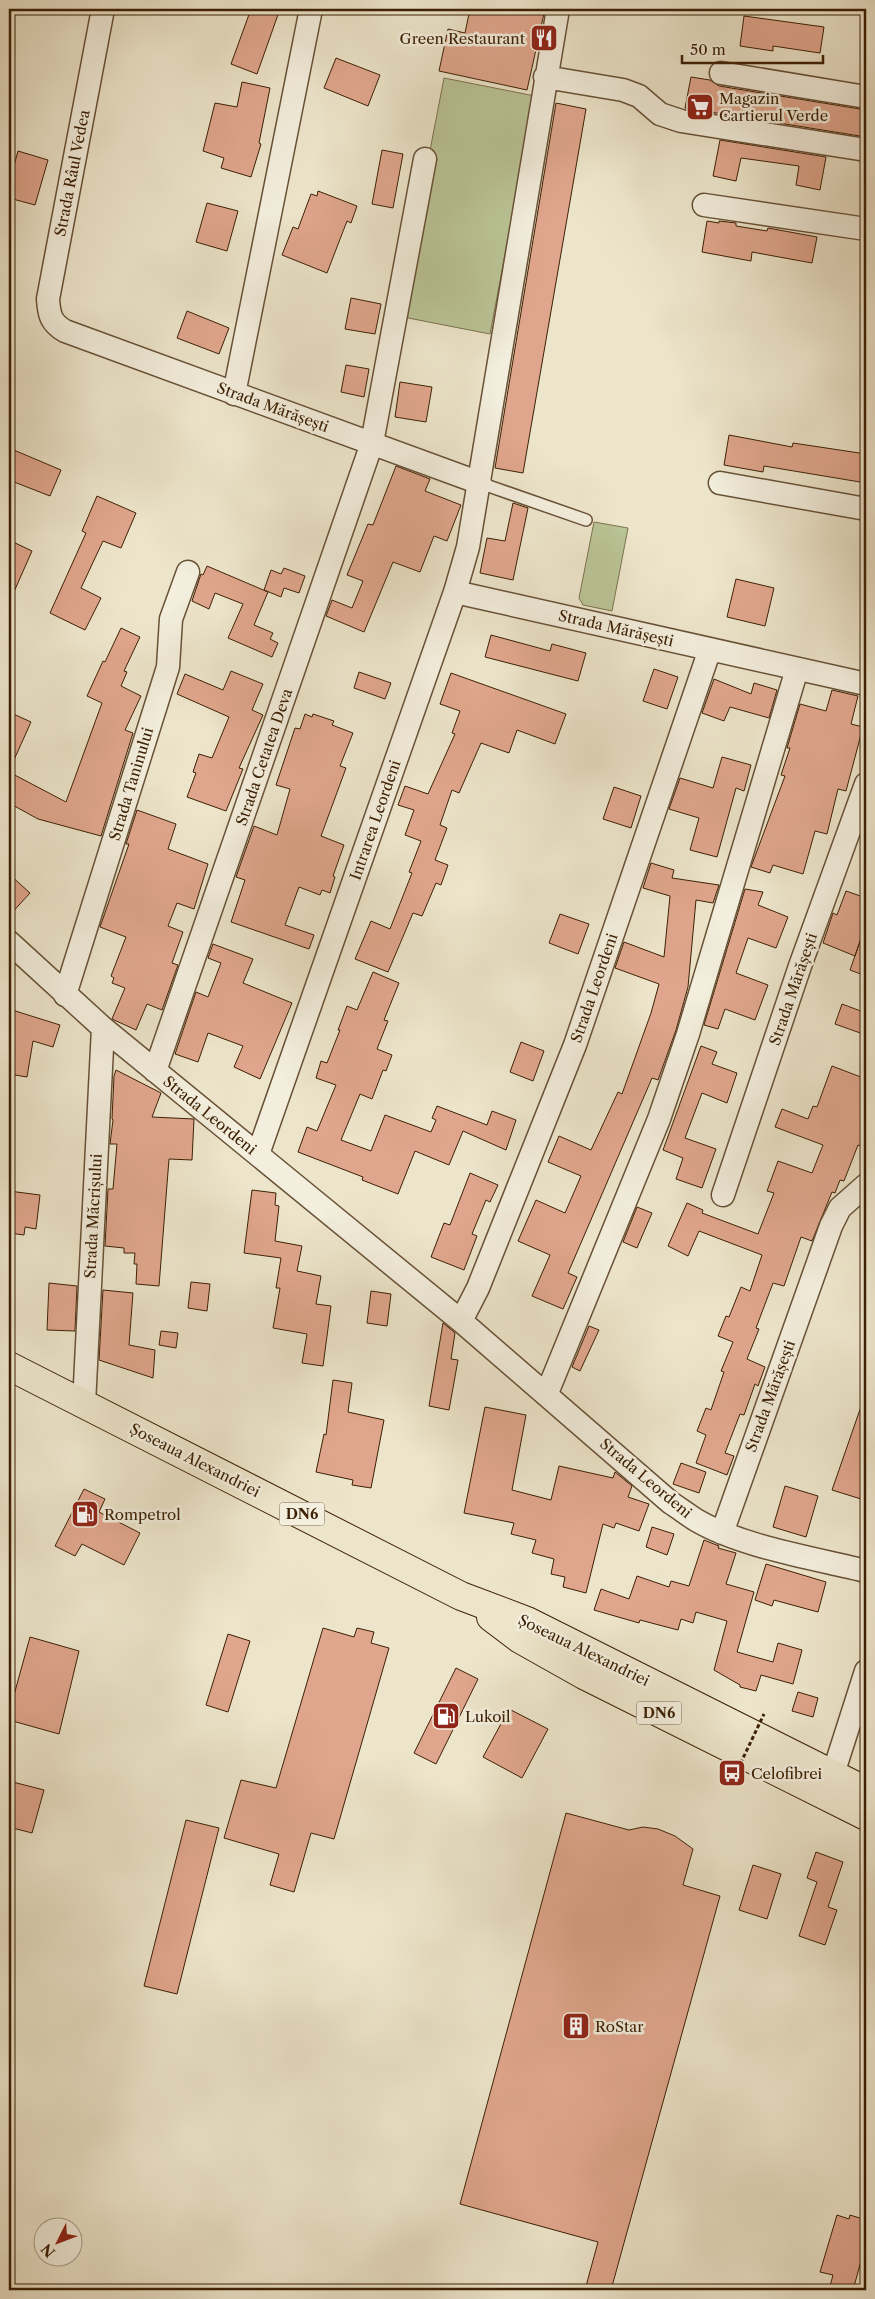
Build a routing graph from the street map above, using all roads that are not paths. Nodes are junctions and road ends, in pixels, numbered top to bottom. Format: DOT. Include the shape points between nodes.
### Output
graph roads {
  1 [pos="103,9"];
  2 [pos="311,9"];
  3 [pos="558,9"];
  4 [pos="721,73"];
  5 [pos="546,76"];
  6 [pos="866,97"];
  7 [pos="866,150"];
  8 [pos="425,159"];
  9 [pos="704,205"];
  10 [pos="866,229"];
  11 [pos="65,331"];
  12 [pos="234,394"];
  13 [pos="372,443"];
  14 [pos="480,483"];
  15 [pos="720,483"];
  16 [pos="866,509"];
  17 [pos="586,520"];
  18 [pos="188,572"];
  19 [pos="455,592"];
  20 [pos="710,649"];
  21 [pos="797,669"];
  22 [pos="866,684"];
  23 [pos="866,784"];
  24 [pos="9,942"];
  25 [pos="65,995"];
  26 [pos="103,1028"];
  27 [pos="155,1071"];
  28 [pos="258,1154"];
  29 [pos="866,1185"];
  30 [pos="723,1195"];
  31 [pos="461,1321"];
  32 [pos="9,1366"];
  33 [pos="547,1393"];
  34 [pos="84,1404"];
  35 [pos="722,1532"];
  36 [pos="866,1571"];
  37 [pos="461,1596"];
  38 [pos="866,1670"];
  39 [pos="833,1774"];
  40 [pos="866,1791"];
  41 [pos="866,1816"];
  1 -- 11 [label="street, Strada Râul Vedea" via="48,299 54,325"];
  2 -- 12 [label="street"];
  3 -- 5 [label="street, Intrarea Leordeni"];
  4 -- 6 [label="street"];
  5 -- 7 [label="street" via="623,90 640,96 660,114 681,121"];
  5 -- 14 [label="street, Intrarea Leordeni"];
  8 -- 13 [label="street, Strada Cetatea Deva"];
  9 -- 10 [label="street"];
  11 -- 12 [label="street, Strada Mărășești"];
  12 -- 13 [label="street, Strada Mărășești"];
  13 -- 14 [label="street, Strada Mărășești"];
  13 -- 27 [label="street, Strada Cetatea Deva"];
  14 -- 17 [label="lane"];
  14 -- 19 [label="street, Intrarea Leordeni" via="468,547"];
  15 -- 16 [label="street"];
  18 -- 25 [label="street, Strada Taninului" via="171,619 168,667"];
  19 -- 20 [label="street, Strada Mărășești"];
  19 -- 28 [label="street, Intrarea Leordeni"];
  20 -- 21 [label="street, Strada Mărășești"];
  20 -- 31 [label="street, Strada Leordeni" via="575,1045 478,1288"];
  21 -- 22 [label="street, Strada Mărășești"];
  21 -- 33 [label="street" via="691,1024 659,1119"];
  23 -- 30 [label="street, Strada Mărășești" via="800,966"];
  24 -- 25 [label="street, Strada Leordeni"];
  25 -- 26 [label="street, Strada Leordeni"];
  26 -- 27 [label="street, Strada Leordeni"];
  26 -- 34 [label="street, Strada Măcrișului"];
  27 -- 28 [label="street, Strada Leordeni"];
  28 -- 31 [label="street, Strada Leordeni"];
  29 -- 35 [label="street, Strada Mărășești" via="840,1208 831,1226"];
  31 -- 33 [label="street, Strada Leordeni"];
  32 -- 34 [label="main road, Șoseaua Alexandriei / DN6"];
  33 -- 35 [label="street, Strada Leordeni" via="671,1502 696,1520"];
  34 -- 37 [label="main road, Șoseaua Alexandriei / DN6"];
  35 -- 36 [label="street, Strada Leordeni" via="748,1542"];
  37 -- 39 [label="main road, Șoseaua Alexandriei / DN6" via="527,1621"];
  37 -- 41 [label="main road, Șoseaua Alexandriei / DN6" via="520,1639 584,1675"];
  38 -- 39 [label="street"];
  39 -- 40 [label="main road, Șoseaua Alexandriei / DN6"];
}
